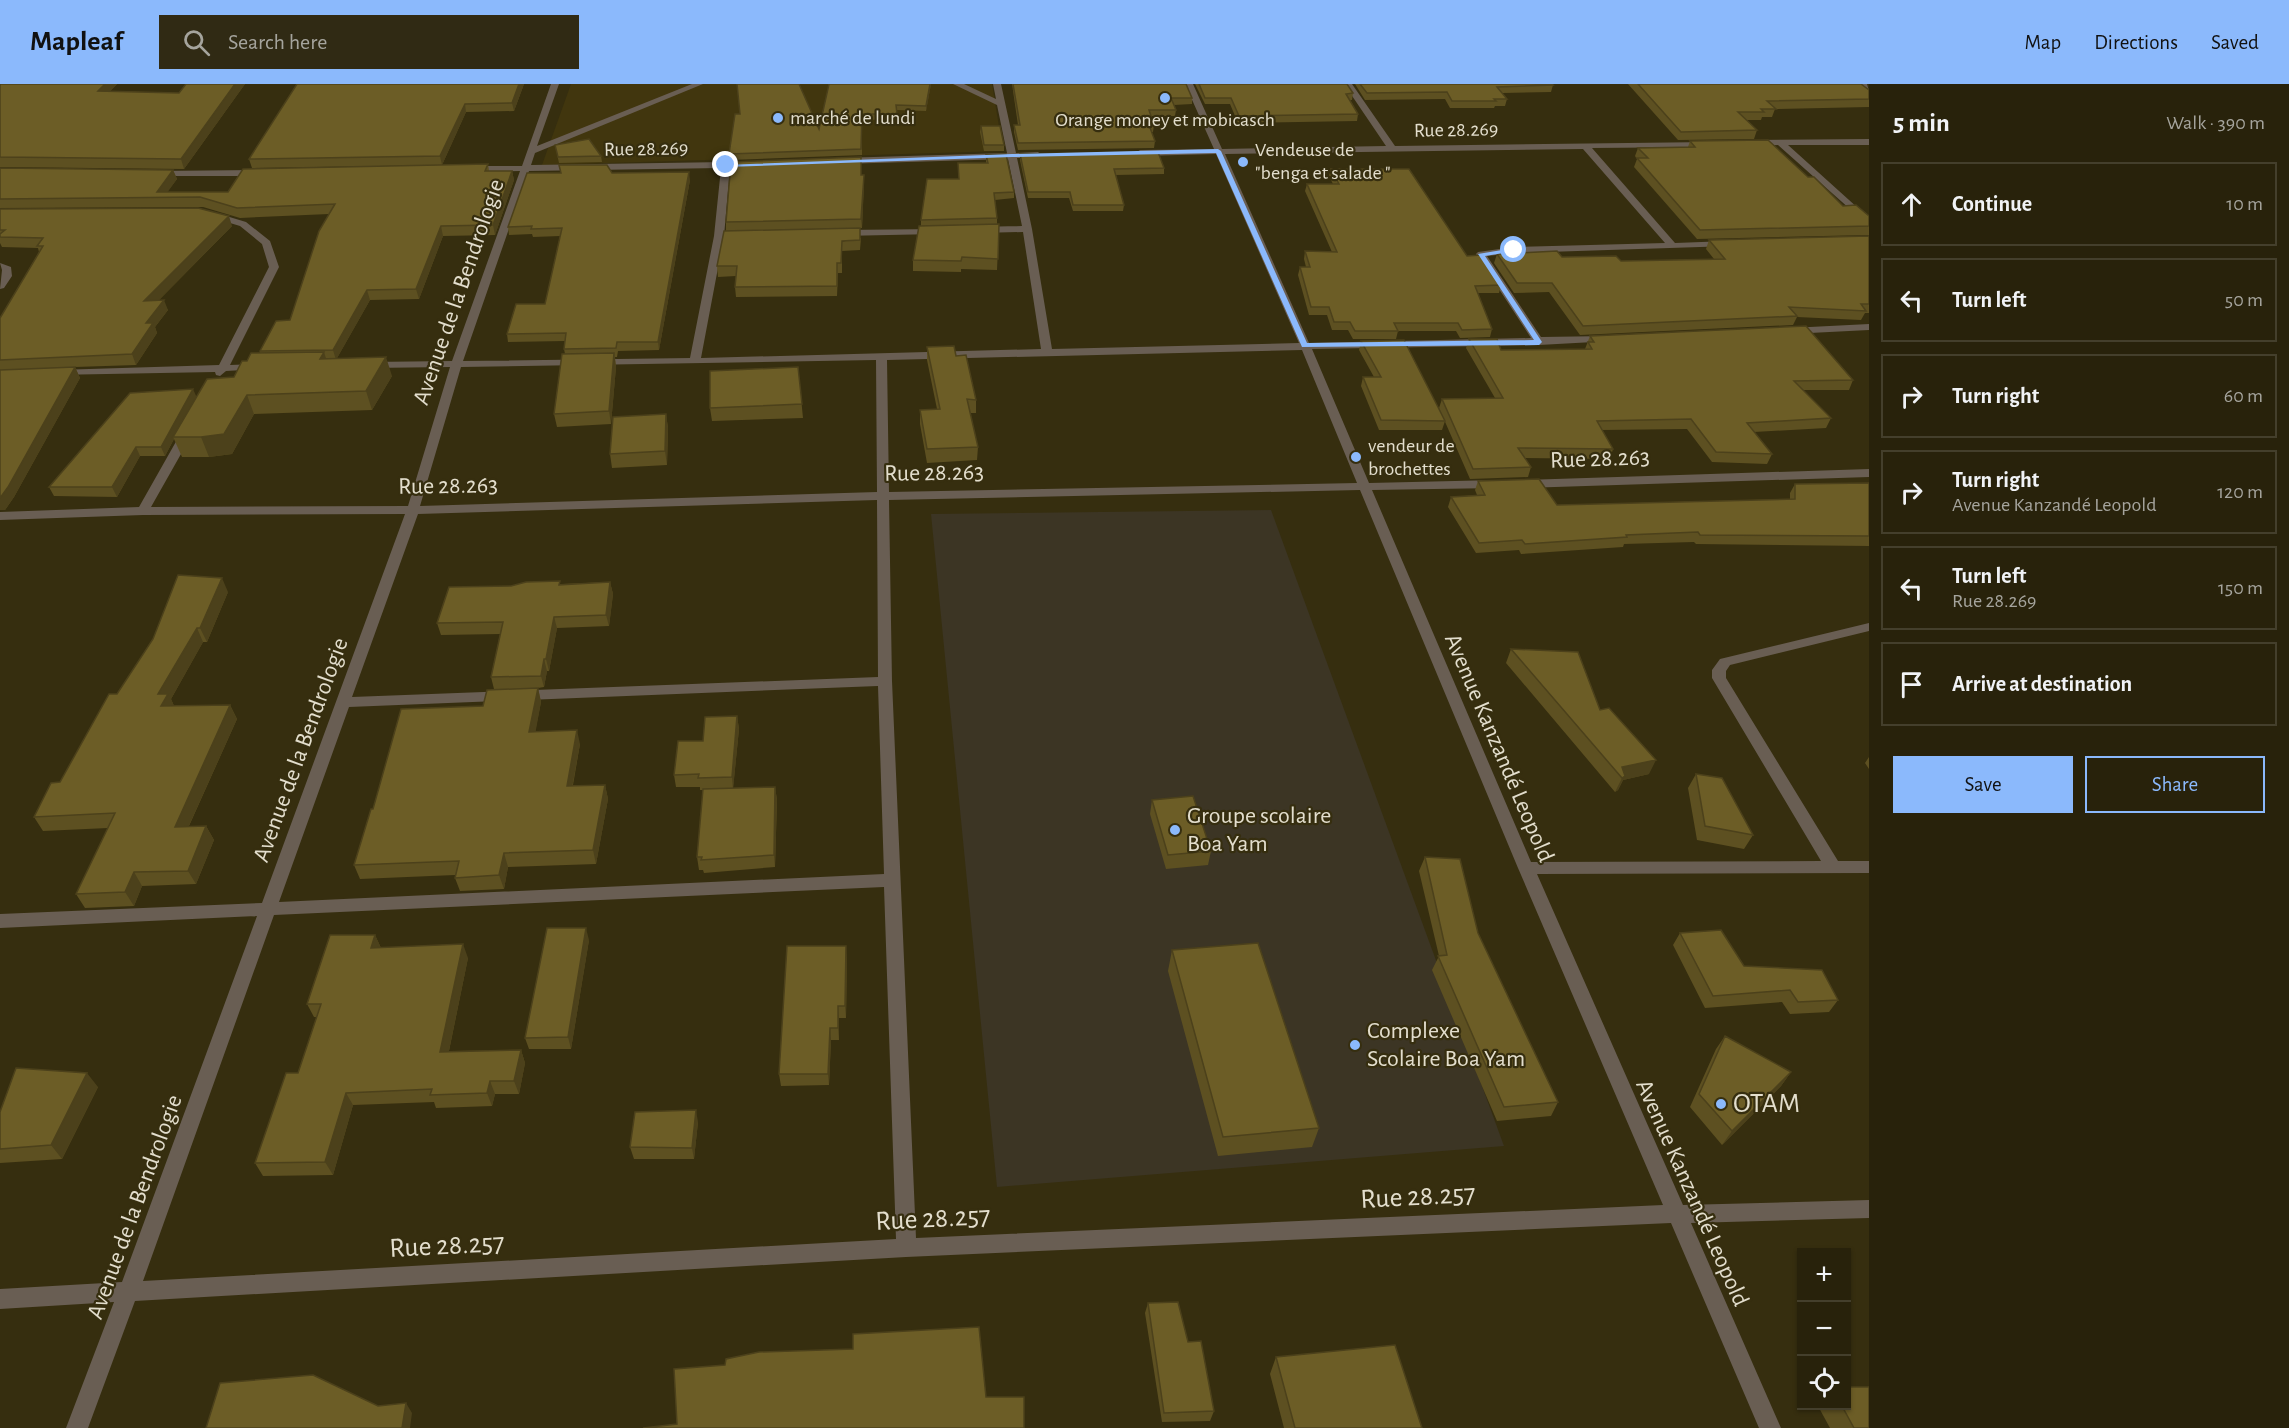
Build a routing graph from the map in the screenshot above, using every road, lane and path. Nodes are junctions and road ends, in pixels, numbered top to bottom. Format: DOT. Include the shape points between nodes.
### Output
graph roads {
  1 [pos="555,84"];
  2 [pos="690,84"];
  3 [pos="698,84"];
  4 [pos="957,84"];
  5 [pos="997,84"];
  6 [pos="1189,84"];
  7 [pos="1348,84"];
  8 [pos="1862,84"];
  9 [pos="1869,89"];
  10 [pos="1001,104"];
  11 [pos="1869,142"];
  12 [pos="1746,143"];
  13 [pos="1780,143"];
  14 [pos="1712,144"];
  15 [pos="1586,147"];
  16 [pos="1392,149"];
  17 [pos="1218,151"];
  18 [pos="530,152"];
  19 [pos="1126,153"];
  20 [pos="1046,154"];
  21 [pos="1012,155"];
  22 [pos="833,162"];
  23 [pos="762,164"];
  24 [pos="726,165"];
  25 [pos="524,168"];
  26 [pos="452,170"];
  27 [pos="273,172"];
  28 [pos="142,173"];
  29 [pos="203,212"];
  30 [pos="1869,223"];
  31 [pos="1027,229"];
  32 [pos="968,230"];
  33 [pos="944,231"];
  34 [pos="825,233"];
  35 [pos="731,235"];
  36 [pos="719,236"];
  37 [pos="1671,244"];
  38 [pos="1741,244"];
  39 [pos="0,266"];
  40 [pos="0,286"];
  41 [pos="1869,327"];
  42 [pos="1775,331"];
  43 [pos="1621,339"];
  44 [pos="1539,342"];
  45 [pos="1305,345"];
  46 [pos="1047,353"];
  47 [pos="881,355"];
  48 [pos="695,360"];
  49 [pos="456,364"];
  50 [pos="351,365"];
  51 [pos="223,367"];
  52 [pos="270,367"];
  53 [pos="47,374"];
  54 [pos="212,388"];
  55 [pos="195,419"];
  56 [pos="1869,473"];
  57 [pos="1364,488"];
  58 [pos="883,496"];
  59 [pos="413,510"];
  60 [pos="143,511"];
  61 [pos="0,516"];
  62 [pos="1869,627"];
  63 [pos="885,681"];
  64 [pos="342,702"];
  65 [pos="1833,867"];
  66 [pos="1869,867"];
  67 [pos="1526,868"];
  68 [pos="893,880"];
  69 [pos="267,909"];
  70 [pos="1,920"];
  71 [pos="1869,1209"];
  72 [pos="1676,1214"];
  73 [pos="906,1248"];
  74 [pos="128,1293"];
  75 [pos="0,1299"];
  76 [pos="77,1428"];
  77 [pos="1770,1428"];
  1 -- 18 [label="street, Avenue de la Bendrologie"];
  2 -- 3 [label="street"];
  3 -- 18 [label="street"];
  4 -- 10 [label="street"];
  5 -- 10 [label="street"];
  6 -- 17 [label="street, Avenue Kanzandé Leopold"];
  7 -- 16 [label="street"];
  8 -- 9 [label="street"];
  10 -- 21 [label="street"];
  11 -- 13 [label="street"];
  12 -- 13 [label="street"];
  13 -- 30 [label="street"];
  14 -- 15 [label="street, Rue 28.269"];
  15 -- 16 [label="street, Rue 28.269"];
  15 -- 37 [label="street"];
  16 -- 17 [label="street, Rue 28.269"];
  17 -- 19 [label="street, Rue 28.269"];
  17 -- 45 [label="street, Avenue Kanzandé Leopold"];
  18 -- 25 [label="street, Avenue de la Bendrologie"];
  20 -- 21 [label="street"];
  21 -- 22 [label="street"];
  21 -- 31 [label="street"];
  23 -- 24 [label="street, Rue 28.269"];
  24 -- 25 [label="street, Rue 28.269"];
  24 -- 36 [label="street"];
  25 -- 26 [label="street, Rue 28.269"];
  25 -- 49 [label="street, Avenue de la Bendrologie"];
  27 -- 28 [label="street"];
  29 -- 51 [label="street" via="243,224 267,243 274,267"];
  31 -- 32 [label="street"];
  31 -- 46 [label="street"];
  33 -- 34 [label="street"];
  35 -- 36 [label="street"];
  36 -- 48 [label="street"];
  37 -- 38 [label="street"];
  37 -- 44 [label="street" via="1481,254"];
  39 -- 40 [label="street" via="7,269 7,276"];
  41 -- 42 [label="street"];
  43 -- 44 [label="street"];
  44 -- 45 [label="street"];
  45 -- 46 [label="street"];
  45 -- 57 [label="street, Avenue Kanzandé Leopold"];
  46 -- 47 [label="street"];
  47 -- 48 [label="street"];
  47 -- 58 [label="street"];
  48 -- 49 [label="street"];
  49 -- 50 [label="street"];
  49 -- 59 [label="street, Avenue de la Bendrologie"];
  51 -- 52 [label="street"];
  51 -- 53 [label="street"];
  51 -- 54 [label="street"];
  55 -- 60 [label="street"];
  56 -- 57 [label="street, Rue 28.263"];
  57 -- 58 [label="street, Rue 28.263"];
  57 -- 67 [label="street, Avenue Kanzandé Leopold"];
  58 -- 59 [label="street, Rue 28.263"];
  58 -- 63 [label="street"];
  59 -- 60 [label="street, Rue 28.263"];
  59 -- 64 [label="street, Avenue de la Bendrologie"];
  60 -- 61 [label="street, Rue 28.263"];
  62 -- 65 [label="street" via="1725,662 1719,670 1719,678"];
  63 -- 64 [label="street"];
  63 -- 68 [label="street"];
  64 -- 69 [label="street, Avenue de la Bendrologie"];
  65 -- 66 [label="street"];
  65 -- 67 [label="street"];
  67 -- 72 [label="street, Avenue Kanzandé Leopold"];
  68 -- 69 [label="street"];
  68 -- 73 [label="street"];
  69 -- 70 [label="street"];
  69 -- 74 [label="street, Avenue de la Bendrologie"];
  71 -- 72 [label="street, Rue 28.257"];
  72 -- 73 [label="street, Rue 28.257"];
  72 -- 77 [label="street, Avenue Kanzandé Leopold"];
  73 -- 74 [label="street, Rue 28.257"];
  74 -- 75 [label="street, Rue 28.257"];
  74 -- 76 [label="street, Avenue de la Bendrologie"];
}
